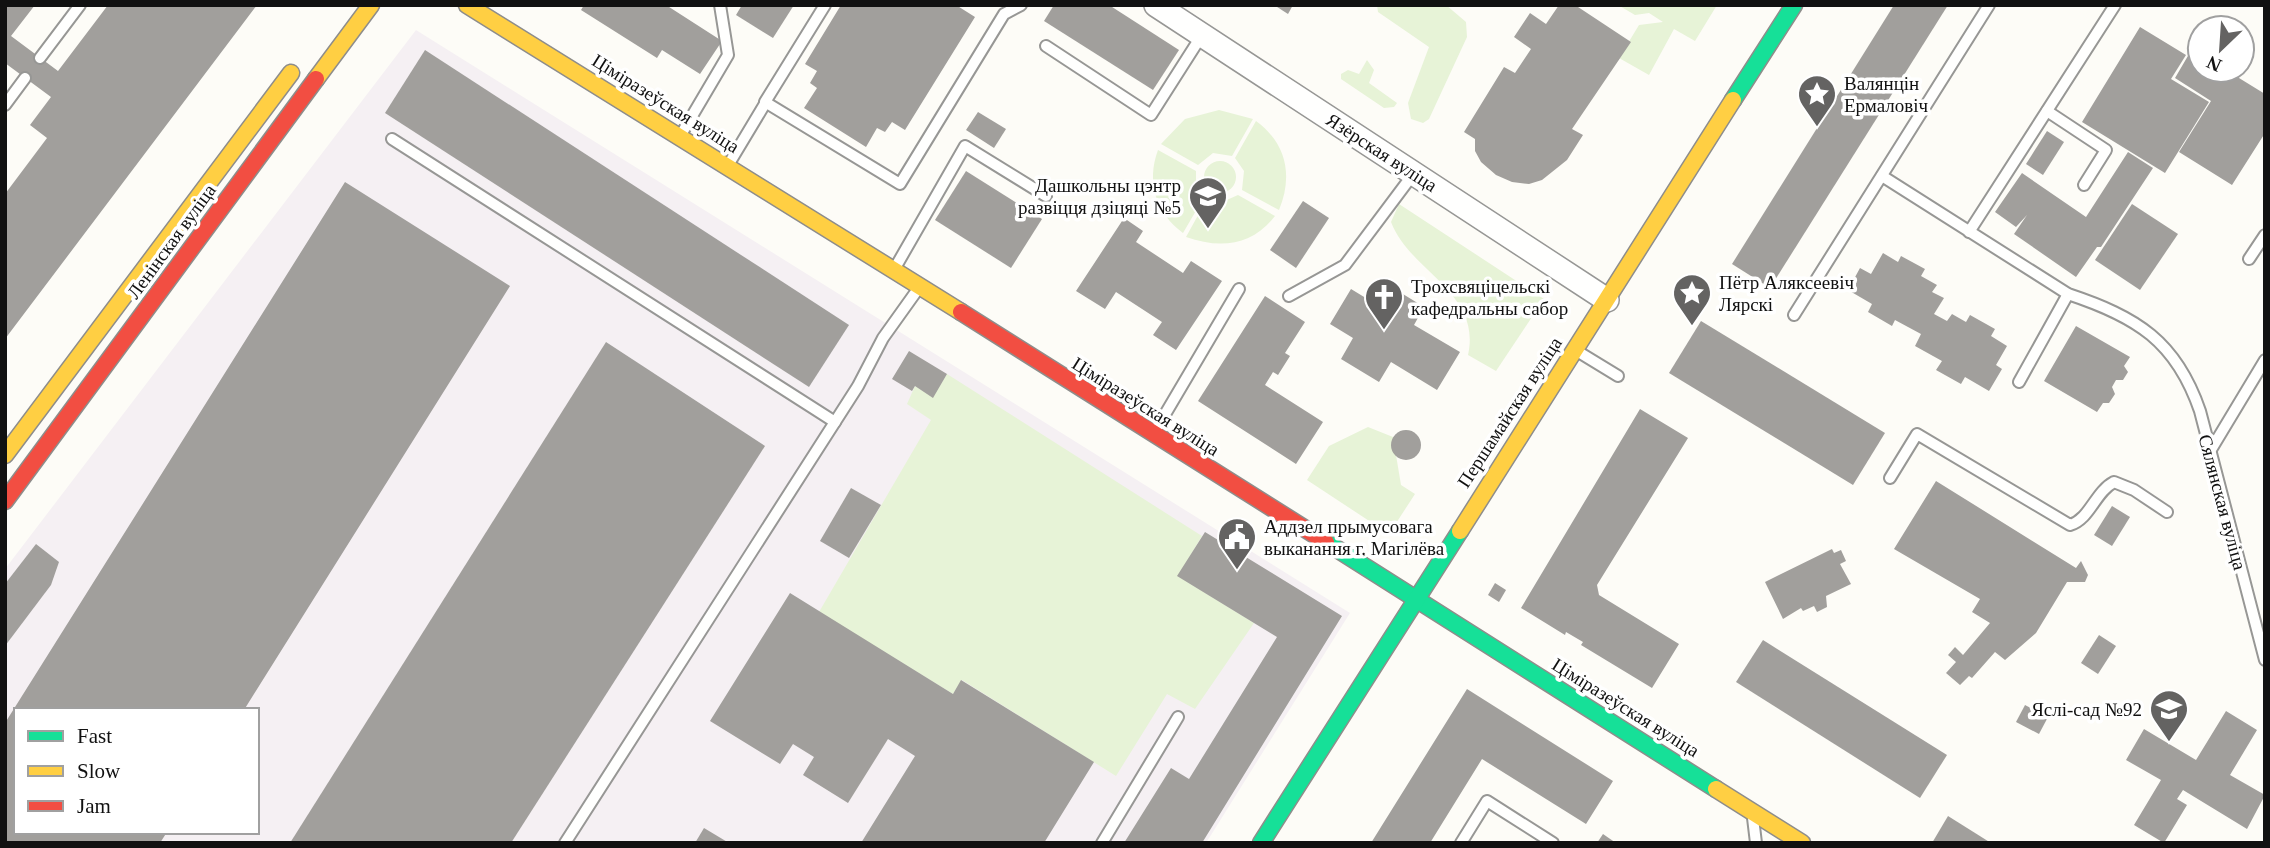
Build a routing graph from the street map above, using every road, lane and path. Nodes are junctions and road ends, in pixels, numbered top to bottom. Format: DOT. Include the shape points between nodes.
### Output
graph roads {
  1 [pos="80,5"];
  2 [pos="371,5"];
  3 [pos="467,5"];
  4 [pos="720,5"];
  5 [pos="825,5"];
  6 [pos="1156,5"];
  7 [pos="1794,5"];
  8 [pos="1989,5"];
  9 [pos="2115,5"];
  10 [pos="1019,6"];
  11 [pos="1202,35"];
  12 [pos="1046,46"];
  13 [pos="40,58"];
  14 [pos="300,61"];
  15 [pos="25,78"];
  16 [pos="766,102"];
  17 [pos="5,105"];
  18 [pos="2047,111"];
  19 [pos="680,135"];
  20 [pos="392,139"];
  21 [pos="728,165"];
  22 [pos="1415,173"];
  23 [pos="1882,176"];
  24 [pos="2084,185"];
  25 [pos="1046,196"];
  26 [pos="1969,232"];
  27 [pos="2265,235"];
  28 [pos="2249,259"];
  29 [pos="894,271"];
  30 [pos="919,287"];
  31 [pos="1240,289"];
  32 [pos="2068,295"];
  33 [pos="1289,296"];
  34 [pos="1607,300"];
  35 [pos="1794,315"];
  36 [pos="1575,350"];
  37 [pos="2265,360"];
  38 [pos="1618,376"];
  39 [pos="2019,382"];
  40 [pos="835,422"];
  41 [pos="1153,435"];
  42 [pos="2209,453"];
  43 [pos="5,456"];
  44 [pos="1890,478"];
  45 [pos="7,496"];
  46 [pos="2167,512"];
  47 [pos="1414,601"];
  48 [pos="2265,660"];
  49 [pos="1178,717"];
  50 [pos="1752,811"];
  51 [pos="565,843"];
  52 [pos="1102,843"];
  53 [pos="1261,843"];
  54 [pos="1461,843"];
  55 [pos="1553,843"];
  56 [pos="1756,843"];
  57 [pos="1802,843"];
  1 -- 13 [label="lane"];
  2 -- 45 [label="main road, Ленінская вуліца"];
  3 -- 19 [label="main road, Ціміразеўская вуліца"];
  4 -- 19 [label="lane" via="728,55"];
  5 -- 16 [label="lane"];
  6 -- 11 [label="street, Язёрская вуліца"];
  7 -- 34 [label="main road, Першамайская вуліца"];
  8 -- 23 [label="lane"];
  9 -- 18 [label="lane"];
  10 -- 16 [label="lane" via="1004,14 900,184"];
  11 -- 12 [label="lane" via="1151,115"];
  11 -- 22 [label="street, Язёрская вуліца"];
  14 -- 43 [label="main road, Ленінская вуліца"];
  15 -- 17 [label="lane"];
  16 -- 21 [label="lane"];
  18 -- 24 [label="lane" via="2106,150"];
  18 -- 26 [label="lane"];
  19 -- 21 [label="main road, Ціміразеўская вуліца"];
  20 -- 40 [label="lane"];
  21 -- 29 [label="main road, Ціміразеўская вуліца"];
  22 -- 33 [label="lane" via="1345,265"];
  22 -- 34 [label="street, Язёрская вуліца"];
  23 -- 26 [label="lane"];
  23 -- 35 [label="lane"];
  25 -- 29 [label="lane" via="965,146"];
  26 -- 32 [label="lane"];
  27 -- 28 [label="lane"];
  29 -- 30 [label="main road, Ціміразеўская вуліца"];
  30 -- 40 [label="lane" via="883,338"];
  30 -- 41 [label="main road, Ціміразеўская вуліца"];
  31 -- 41 [label="lane"];
  32 -- 39 [label="lane"];
  32 -- 42 [label="lane, Сялянская вуліца" via="2100,305 2169,349 2189,379"];
  34 -- 36 [label="main road, Першамайская вуліца"];
  36 -- 38 [label="lane"];
  36 -- 47 [label="main road, Першамайская вуліца"];
  37 -- 42 [label="lane"];
  40 -- 51 [label="lane"];
  41 -- 47 [label="main road, Ціміразеўская вуліца"];
  42 -- 48 [label="lane, Сялянская вуліца"];
  44 -- 46 [label="lane" via="1917,434 2070,526 2079,523 2102,489 2114,482"];
  47 -- 50 [label="main road, Ціміразеўская вуліца"];
  47 -- 53 [label="main road, Першамайская вуліца"];
  49 -- 52 [label="lane"];
  50 -- 56 [label="lane"];
  50 -- 57 [label="main road, Ціміразеўская вуліца"];
  54 -- 55 [label="lane" via="1487,801"];
}
